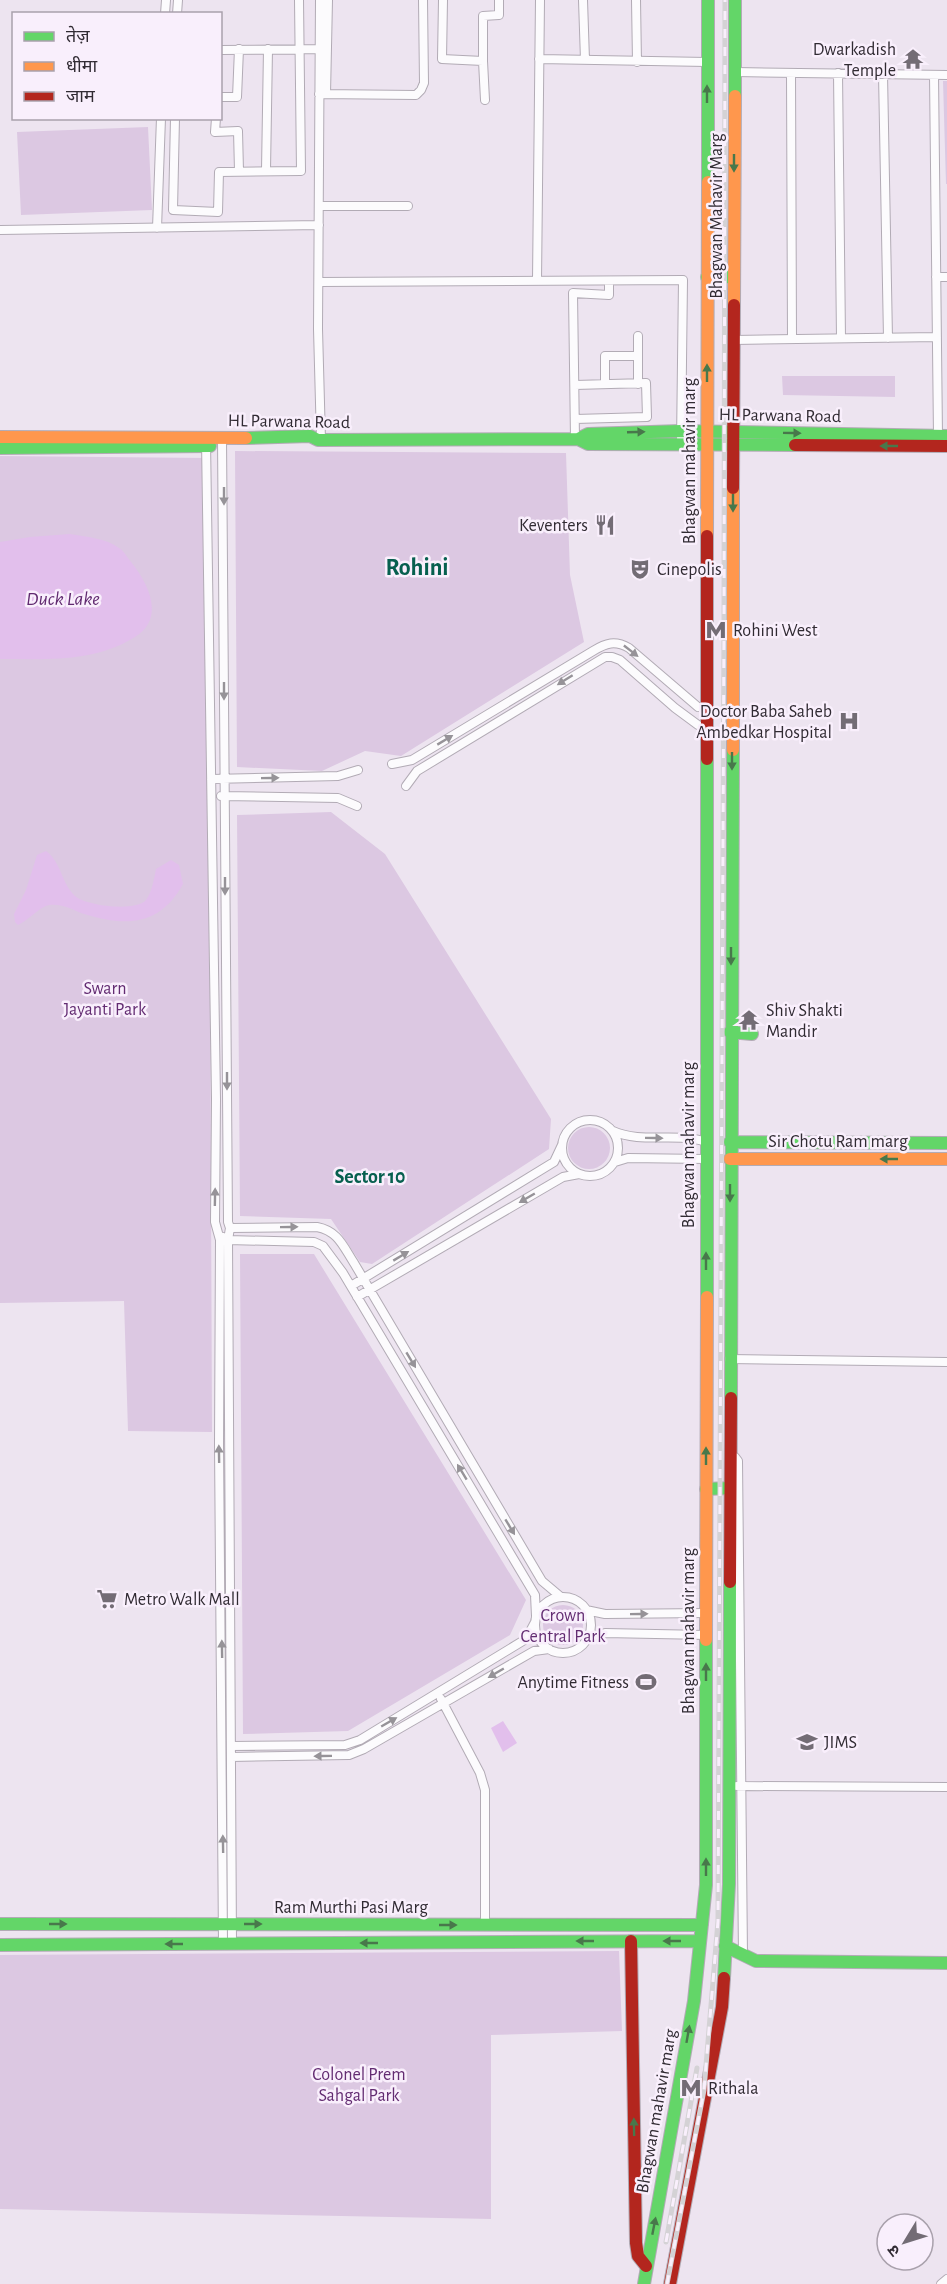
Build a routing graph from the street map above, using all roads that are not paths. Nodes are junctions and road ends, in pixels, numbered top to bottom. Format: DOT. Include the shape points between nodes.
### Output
graph roads {
  1 [pos="299,0"];
  2 [pos="320,0"];
  3 [pos="328,0"];
  4 [pos="423,0"];
  5 [pos="442,0"];
  6 [pos="499,0"];
  7 [pos="540,0"];
  8 [pos="583,0"];
  9 [pos="636,0"];
  10 [pos="708,0"];
  11 [pos="735,0"];
  12 [pos="239,49"];
  13 [pos="268,49"];
  14 [pos="318,49"];
  15 [pos="222,50"];
  16 [pos="301,50"];
  17 [pos="539,59"];
  18 [pos="585,60"];
  19 [pos="483,61"];
  20 [pos="636,62"];
  21 [pos="707,62"];
  22 [pos="735,72"];
  23 [pos="791,73"];
  24 [pos="838,73"];
  25 [pos="883,74"];
  26 [pos="934,75"];
  27 [pos="947,75"];
  28 [pos="322,94"];
  29 [pos="222,97"];
  30 [pos="485,100"];
  31 [pos="175,120"];
  32 [pos="216,120"];
  33 [pos="161,123"];
  34 [pos="175,129"];
  35 [pos="266,170"];
  36 [pos="239,171"];
  37 [pos="319,206"];
  38 [pos="408,206"];
  39 [pos="319,225"];
  40 [pos="157,228"];
  41 [pos="0,230"];
  42 [pos="707,277"];
  43 [pos="734,277"];
  44 [pos="936,277"];
  45 [pos="947,277"];
  46 [pos="537,281"];
  47 [pos="609,281"];
  48 [pos="319,282"];
  49 [pos="638,336"];
  50 [pos="937,337"];
  51 [pos="841,338"];
  52 [pos="888,338"];
  53 [pos="792,339"];
  54 [pos="734,340"];
  55 [pos="638,356"];
  56 [pos="605,384"];
  57 [pos="638,384"];
  58 [pos="575,385"];
  59 [pos="575,418"];
  60 [pos="942,436"];
  61 [pos="0,437"];
  62 [pos="681,437"];
  63 [pos="707,438"];
  64 [pos="733,438"];
  65 [pos="577,439"];
  66 [pos="319,440"];
  67 [pos="206,442"];
  68 [pos="223,442"];
  69 [pos="947,446"];
  70 [pos="0,448"];
  71 [pos="698,707"];
  72 [pos="698,724"];
  73 [pos="392,764"];
  74 [pos="358,770"];
  75 [pos="224,778"];
  76 [pos="212,779"];
  77 [pos="406,786"];
  78 [pos="212,795"];
  79 [pos="225,796"];
  80 [pos="357,806"];
  81 [pos="731,862"];
  82 [pos="744,862"];
  83 [pos="730,1032"];
  84 [pos="752,1034"];
  85 [pos="612,1131"];
  86 [pos="707,1142"];
  87 [pos="730,1142"];
  88 [pos="947,1143"];
  89 [pos="562,1145"];
  90 [pos="706,1159"];
  91 [pos="730,1159"];
  92 [pos="947,1159"];
  93 [pos="615,1162"];
  94 [pos="579,1174"];
  95 [pos="230,1228"];
  96 [pos="217,1231"];
  97 [pos="228,1240"];
  98 [pos="363,1279"];
  99 [pos="351,1286"];
  100 [pos="369,1291"];
  101 [pos="357,1298"];
  102 [pos="729,1359"];
  103 [pos="947,1362"];
  104 [pos="729,1458"];
  105 [pos="729,1488"];
  106 [pos="706,1489"];
  107 [pos="561,1597"];
  108 [pos="586,1610"];
  109 [pos="706,1613"];
  110 [pos="536,1619"];
  111 [pos="706,1635"];
  112 [pos="587,1638"];
  113 [pos="549,1649"];
  114 [pos="437,1694"];
  115 [pos="444,1703"];
  116 [pos="231,1746"];
  117 [pos="231,1757"];
  118 [pos="729,1786"];
  119 [pos="742,1786"];
  120 [pos="947,1786"];
  121 [pos="0,1924"];
  122 [pos="228,1924"];
  123 [pos="702,1925"];
  124 [pos="485,1926"];
  125 [pos="631,1941"];
  126 [pos="700,1941"];
  127 [pos="228,1944"];
  128 [pos="0,1945"];
  129 [pos="725,1946"];
  130 [pos="743,1955"];
  131 [pos="947,1963"];
  132 [pos="646,2266"];
  133 [pos="947,2279"];
  134 [pos="644,2284"];
  135 [pos="670,2284"];
  136 [pos="942,2284"];
  1 -- 16 [label="street"];
  2 -- 14 [label="street"];
  3 -- 28 [label="street"];
  4 -- 28 [label="street" via="424,83 416,95"];
  5 -- 19 [label="street" via="442,59"];
  6 -- 19 [label="street" via="499,15 483,16"];
  7 -- 17 [label="street"];
  8 -- 18 [label="street"];
  9 -- 20 [label="street"];
  10 -- 21 [label="main road, Bhagwan mahavir marg"];
  11 -- 22 [label="main road, Bhagwan Mahavir Marg"];
  12 -- 13 [label="street"];
  12 -- 15 [label="street"];
  12 -- 29 [label="street" via="237,97"];
  13 -- 16 [label="street"];
  13 -- 35 [label="street"];
  14 -- 16 [label="street"];
  14 -- 28 [label="street"];
  16 -- 35 [label="street" via="301,171"];
  17 -- 18 [label="street"];
  17 -- 46 [label="street"];
  18 -- 20 [label="street"];
  19 -- 30 [label="street"];
  20 -- 21 [label="street"];
  42 -- 21 [label="main road, Bhagwan mahavir marg, one-way"];
  22 -- 23 [label="street"];
  22 -- 43 [label="main road, Bhagwan Mahavir Marg, one-way"];
  23 -- 24 [label="street"];
  23 -- 53 [label="street"];
  24 -- 25 [label="street"];
  24 -- 51 [label="street"];
  25 -- 26 [label="street"];
  25 -- 52 [label="street"];
  26 -- 27 [label="street"];
  26 -- 44 [label="street"];
  28 -- 37 [label="street"];
  31 -- 34 [label="street"];
  32 -- 36 [label="street" via="215,132 238,131"];
  33 -- 34 [label="street"];
  33 -- 40 [label="street"];
  34 -- 36 [label="street" via="173,210 218,212 219,172"];
  35 -- 36 [label="street"];
  37 -- 38 [label="street"];
  37 -- 39 [label="street"];
  39 -- 40 [label="street"];
  39 -- 48 [label="street"];
  40 -- 41 [label="street"];
  42 -- 43 [label="main road"];
  63 -- 42 [label="main road, Bhagwan mahavir marg, one-way"];
  43 -- 54 [label="main road, Bhagwan Mahavir Marg"];
  44 -- 45 [label="street"];
  44 -- 50 [label="street"];
  46 -- 47 [label="street"];
  46 -- 48 [label="street"];
  47 -- 58 [label="street" via="609,295 573,293"];
  47 -- 62 [label="street" via="683,280"];
  48 -- 66 [label="street"];
  49 -- 55 [label="street"];
  50 -- 52 [label="street"];
  50 -- 60 [label="street"];
  51 -- 52 [label="street"];
  51 -- 53 [label="street"];
  53 -- 54 [label="street"];
  54 -- 64 [label="main road, Bhagwan Mahavir Marg"];
  55 -- 56 [label="street" via="605,356"];
  55 -- 57 [label="street"];
  56 -- 57 [label="street"];
  56 -- 58 [label="street"];
  57 -- 59 [label="street" via="646,383 647,417"];
  58 -- 59 [label="street"];
  59 -- 65 [label="street"];
  64 -- 60 [label="main road, HL Parwana Road, one-way"];
  61 -- 67 [label="main road, HL Parwana Road"];
  62 -- 63 [label="main road, HL Parwana Road"];
  62 -- 65 [label="main road, HL Parwana Road" via="588,434"];
  63 -- 64 [label="main road, HL Parwana Road"];
  63 -- 86 [label="main road, Bhagwan mahavir marg"];
  69 -- 64 [label="main road, HL Parwana Road, one-way"];
  64 -- 81 [label="main road, one-way"];
  65 -- 66 [label="main road, HL Parwana Road"];
  66 -- 68 [label="main road, HL Parwana Road" via="310,436"];
  67 -- 68 [label="main road, HL Parwana Road"];
  67 -- 70 [label="main road"];
  67 -- 76 [label="street"];
  68 -- 75 [label="street, one-way"];
  73 -- 71 [label="street, one-way" via="412,760 610,643 629,648"];
  72 -- 77 [label="street, one-way" via="620,660 605,657 417,771"];
  75 -- 74 [label="street, one-way" via="338,776"];
  75 -- 76 [label="street"];
  75 -- 79 [label="street"];
  76 -- 78 [label="street"];
  78 -- 79 [label="street"];
  96 -- 78 [label="street, one-way"];
  79 -- 80 [label="street" via="338,798"];
  79 -- 95 [label="street, one-way"];
  81 -- 82 [label="street"];
  81 -- 83 [label="main road, one-way"];
  83 -- 84 [label="main road"];
  83 -- 87 [label="main road"];
  85 -- 86 [label="street, one-way" via="627,1137 692,1138"];
  85 -- 89 [label="street" via="599,1121 582,1121 569,1130"];
  85 -- 93 [label="street" via="618,1146"];
  86 -- 90 [label="main road, Bhagwan mahavir marg"];
  87 -- 88 [label="main road, Sir Chotu Ram marg"];
  87 -- 91 [label="main road"];
  89 -- 94 [label="street" via="565,1161"];
  98 -- 89 [label="street, one-way" via="554,1162"];
  90 -- 93 [label="street" via="628,1158"];
  106 -- 90 [label="main road, Bhagwan mahavir marg, one-way"];
  92 -- 91 [label="main road, Sir Chotu Ram marg, one-way"];
  91 -- 102 [label="main road, one-way"];
  93 -- 94 [label="street" via="598,1175"];
  94 -- 100 [label="street, one-way" via="563,1177"];
  95 -- 97 [label="street"];
  95 -- 98 [label="street, one-way" via="330,1229"];
  96 -- 97 [label="street"];
  122 -- 96 [label="street, one-way"];
  97 -- 99 [label="street" via="314,1242 323,1246"];
  97 -- 116 [label="street"];
  98 -- 99 [label="street"];
  98 -- 100 [label="street"];
  99 -- 101 [label="street"];
  100 -- 101 [label="street"];
  100 -- 107 [label="street, one-way" via="542,1581"];
  110 -- 101 [label="street, one-way" via="535,1595"];
  102 -- 103 [label="street"];
  102 -- 104 [label="main road"];
  104 -- 105 [label="main road"];
  104 -- 119 [label="street" via="738,1461"];
  105 -- 106 [label="main road"];
  105 -- 118 [label="main road"];
  106 -- 109 [label="main road, Bhagwan mahavir marg"];
  107 -- 108 [label="street" via="576,1600"];
  107 -- 110 [label="street" via="546,1602"];
  108 -- 109 [label="street, one-way" via="605,1614"];
  108 -- 112 [label="street" via="590,1622"];
  109 -- 111 [label="main road, Bhagwan mahavir marg"];
  110 -- 113 [label="street" via="536,1634"];
  110 -- 114 [label="street" via="526,1639"];
  111 -- 112 [label="street" via="605,1633"];
  123 -- 111 [label="main road, Bhagwan mahavir marg, one-way" via="706,1885"];
  112 -- 113 [label="street" via="568,1652"];
  113 -- 115 [label="street, one-way" via="534,1651"];
  114 -- 115 [label="street"];
  116 -- 114 [label="street, one-way" via="345,1745"];
  115 -- 117 [label="street, one-way" via="349,1755"];
  115 -- 124 [label="street" via="480,1773 484,1790"];
  116 -- 117 [label="street"];
  117 -- 122 [label="street"];
  118 -- 119 [label="street"];
  118 -- 129 [label="main road"];
  119 -- 120 [label="street"];
  119 -- 130 [label="street"];
  121 -- 122 [label="main road, Ram Murthi Pasi Marg, one-way"];
  122 -- 124 [label="main road, Ram Murthi Pasi Marg, one-way"];
  122 -- 127 [label="street"];
  123 -- 124 [label="main road, Ram Murthi Pasi Marg"];
  123 -- 126 [label="main road, Bhagwan mahavir marg"];
  126 -- 125 [label="main road, Ram Murthi Pasi Marg, one-way"];
  125 -- 127 [label="main road, Ram Murthi Pasi Marg, one-way"];
  132 -- 125 [label="main road, one-way" via="638,2257 636,2243"];
  132 -- 126 [label="main road, Bhagwan mahavir marg, one-way" via="692,2011"];
  127 -- 128 [label="main road, Ram Murthi Pasi Marg, one-way"];
  129 -- 130 [label="main road"];
  129 -- 135 [label="main road" via="722,2007"];
  130 -- 131 [label="main road" via="778,1963"];
  132 -- 134 [label="main road, Bhagwan mahavir marg"];
  133 -- 136 [label="street"];
}
